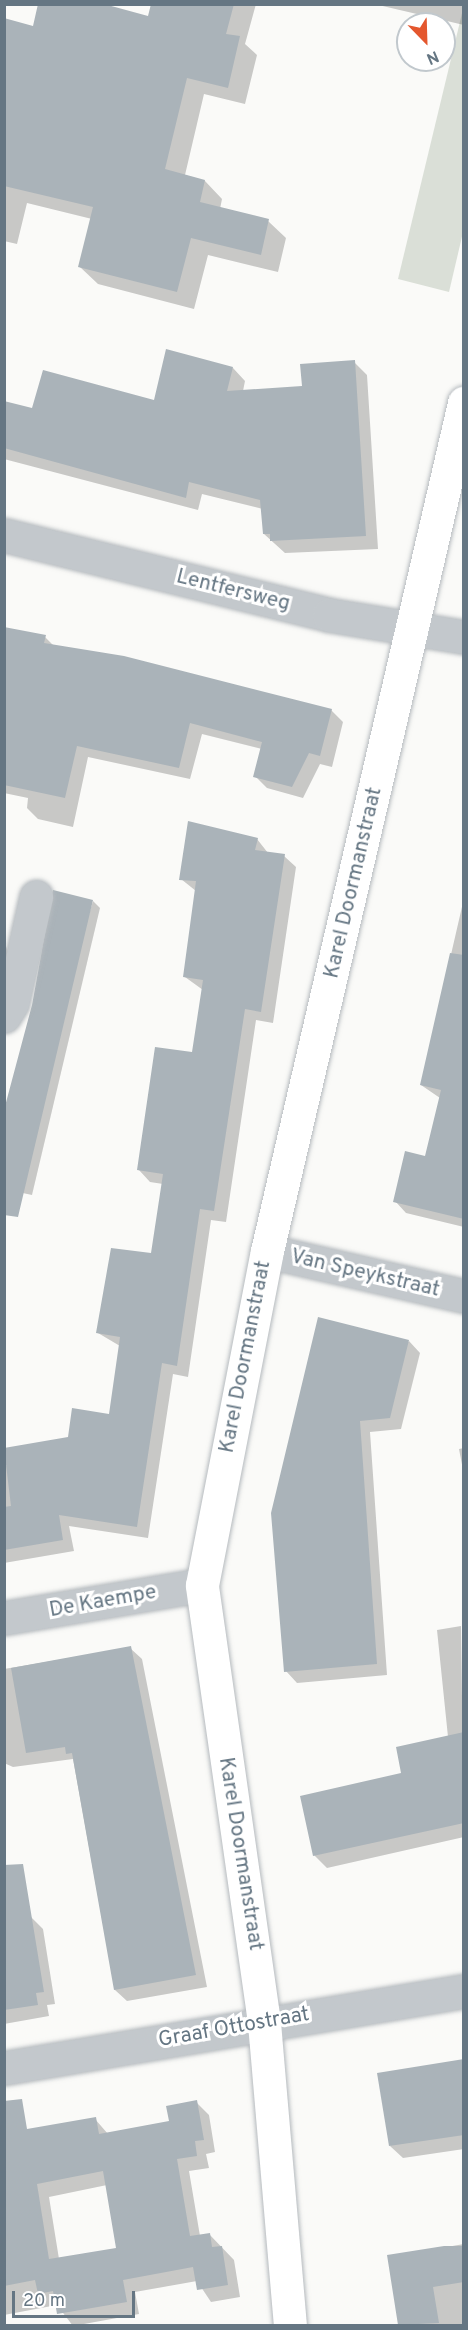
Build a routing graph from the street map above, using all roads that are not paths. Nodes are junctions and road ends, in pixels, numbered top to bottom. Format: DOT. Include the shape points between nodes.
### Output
graph roads {
  1 [pos="464,403"];
  2 [pos="4,535"];
  3 [pos="411,632"];
  4 [pos="464,637"];
  5 [pos="36,897"];
  6 [pos="4,1016"];
  7 [pos="267,1251"];
  8 [pos="464,1296"];
  9 [pos="202,1585"];
  10 [pos="4,1618"];
  11 [pos="464,1991"];
  12 [pos="264,2022"];
  13 [pos="4,2068"];
  14 [pos="290,2325"];
  1 -- 3 [label="main road, Karel Doormanstraat"];
  2 -- 3 [label="street, Lentfersweg"];
  3 -- 4 [label="street, Lentfersweg"];
  3 -- 7 [label="main road, Karel Doormanstraat"];
  5 -- 6 [label="street" via="12,1003"];
  7 -- 8 [label="street, Van Speykstraat"];
  7 -- 9 [label="main road, Karel Doormanstraat"];
  9 -- 10 [label="street, De Kaempe"];
  9 -- 12 [label="main road, Karel Doormanstraat"];
  11 -- 12 [label="street, Graaf Ottostraat"];
  12 -- 13 [label="street, Graaf Ottostraat"];
  12 -- 14 [label="main road, Karel Doormanstraat"];
}
